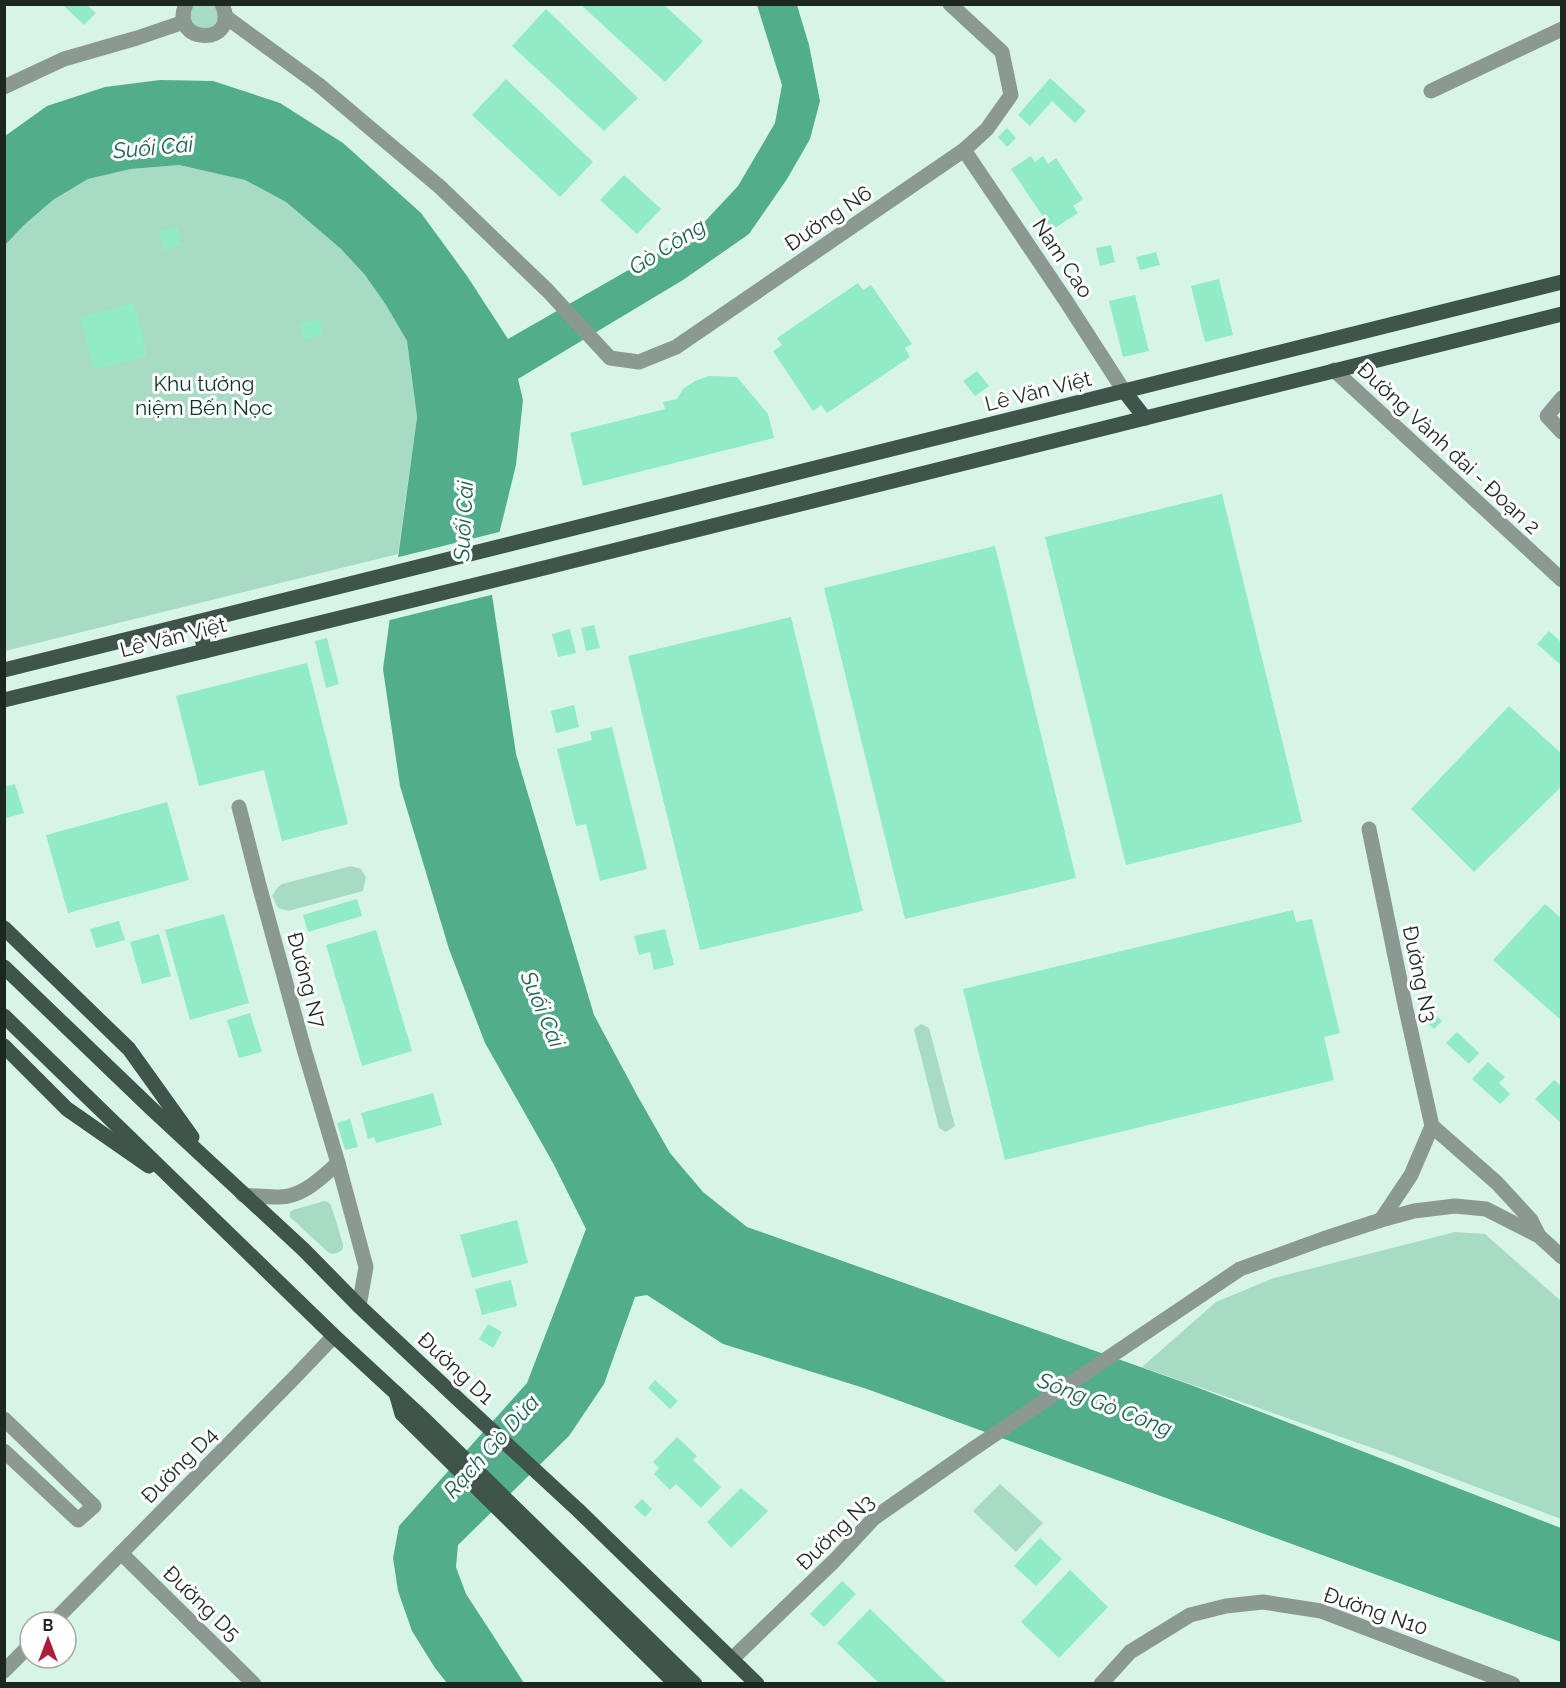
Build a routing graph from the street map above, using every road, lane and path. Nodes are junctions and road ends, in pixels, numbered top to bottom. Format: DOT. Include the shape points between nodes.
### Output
graph roads {
  1 [pos="186,4"];
  2 [pos="950,4"];
  3 [pos="224,11"];
  4 [pos="184,22"];
  5 [pos="1562,29"];
  6 [pos="4,87"];
  7 [pos="1431,91"];
  8 [pos="964,150"];
  9 [pos="1562,282"];
  10 [pos="1562,314"];
  11 [pos="1334,370"];
  12 [pos="1124,391"];
  13 [pos="1562,398"];
  14 [pos="1145,418"];
  15 [pos="1562,432"];
  16 [pos="1562,580"];
  17 [pos="198,622"];
  18 [pos="205,651"];
  19 [pos="4,670"];
  20 [pos="4,700"];
  21 [pos="239,807"];
  22 [pos="1369,829"];
  23 [pos="4,928"];
  24 [pos="4,967"];
  25 [pos="4,1016"];
  26 [pos="4,1046"];
  27 [pos="1432,1126"];
  28 [pos="209,1161"];
  29 [pos="338,1163"];
  30 [pos="184,1190"];
  31 [pos="243,1195"];
  32 [pos="1381,1220"];
  33 [pos="1539,1236"];
  34 [pos="1562,1257"];
  35 [pos="359,1306"];
  36 [pos="334,1336"];
  37 [pos="4,1419"];
  38 [pos="4,1451"];
  39 [pos="541,1542"];
  40 [pos="122,1553"];
  41 [pos="65,1610"];
  42 [pos="18,1657"];
  43 [pos="732,1659"];
  44 [pos="4,1671"];
  45 [pos="254,1683"];
  46 [pos="676,1683"];
  47 [pos="695,1683"];
  48 [pos="757,1683"];
  49 [pos="1101,1683"];
  50 [pos="1513,1683"];
  1 -- 4 [label="street"];
  2 -- 8 [label="street, Đường N6" via="1002,52 1011,95 987,129"];
  3 -- 4 [label="street" via="224,24 207,37 193,33"];
  3 -- 8 [label="street, Đường N6" via="320,85 440,187 548,291 610,358 639,362 676,347"];
  4 -- 6 [label="street" via="64,59"];
  5 -- 7 [label="street"];
  8 -- 12 [label="street, Nam Cao"];
  9 -- 12 [label="main road, Lê Văn Việt"];
  10 -- 11 [label="main road"];
  11 -- 14 [label="main road"];
  11 -- 16 [label="street, Đường Vành đai - Đoạn 2"];
  12 -- 14 [label="main road"];
  12 -- 17 [label="main road, Lê Văn Việt"];
  13 -- 15 [label="street" via="1547,416"];
  14 -- 18 [label="main road, Lê Văn Việt"];
  17 -- 18 [label="main road"];
  17 -- 19 [label="main road, Lê Văn Việt"];
  18 -- 20 [label="main road, Lê Văn Việt"];
  21 -- 29 [label="street, Đường N7"];
  22 -- 27 [label="street, Đường N3"];
  23 -- 28 [label="main road" via="129,1049"];
  24 -- 28 [label="main road, Đường D1"];
  25 -- 30 [label="main road"];
  26 -- 30 [label="main road" via="67,1109"];
  27 -- 32 [label="street" via="1411,1174"];
  27 -- 33 [label="street" via="1497,1183 1531,1220"];
  28 -- 31 [label="main road, Đường D1"];
  29 -- 31 [label="street" via="300,1193 280,1198"];
  29 -- 35 [label="street, Đường N7" via="366,1267"];
  30 -- 36 [label="main road"];
  31 -- 35 [label="main road, Đường D1"];
  32 -- 33 [label="street" via="1455,1206 1486,1209"];
  32 -- 43 [label="street, Đường N3" via="1240,1269 1131,1342 874,1518"];
  33 -- 34 [label="street"];
  35 -- 43 [label="main road, Đường D1"];
  36 -- 39 [label="main road" via="396,1393 420,1424"];
  36 -- 40 [label="street, Đường D4"];
  37 -- 38 [label="street" via="94,1506 78,1520"];
  39 -- 46 [label="main road"];
  39 -- 47 [label="main road"];
  40 -- 41 [label="street, Đường D4"];
  40 -- 45 [label="street, Đường D5"];
  42 -- 44 [label="street"];
  43 -- 48 [label="main road, Đường D1"];
  49 -- 50 [label="street, Đường N10" via="1130,1652 1190,1616 1226,1606 1263,1602 1321,1611"];
}
